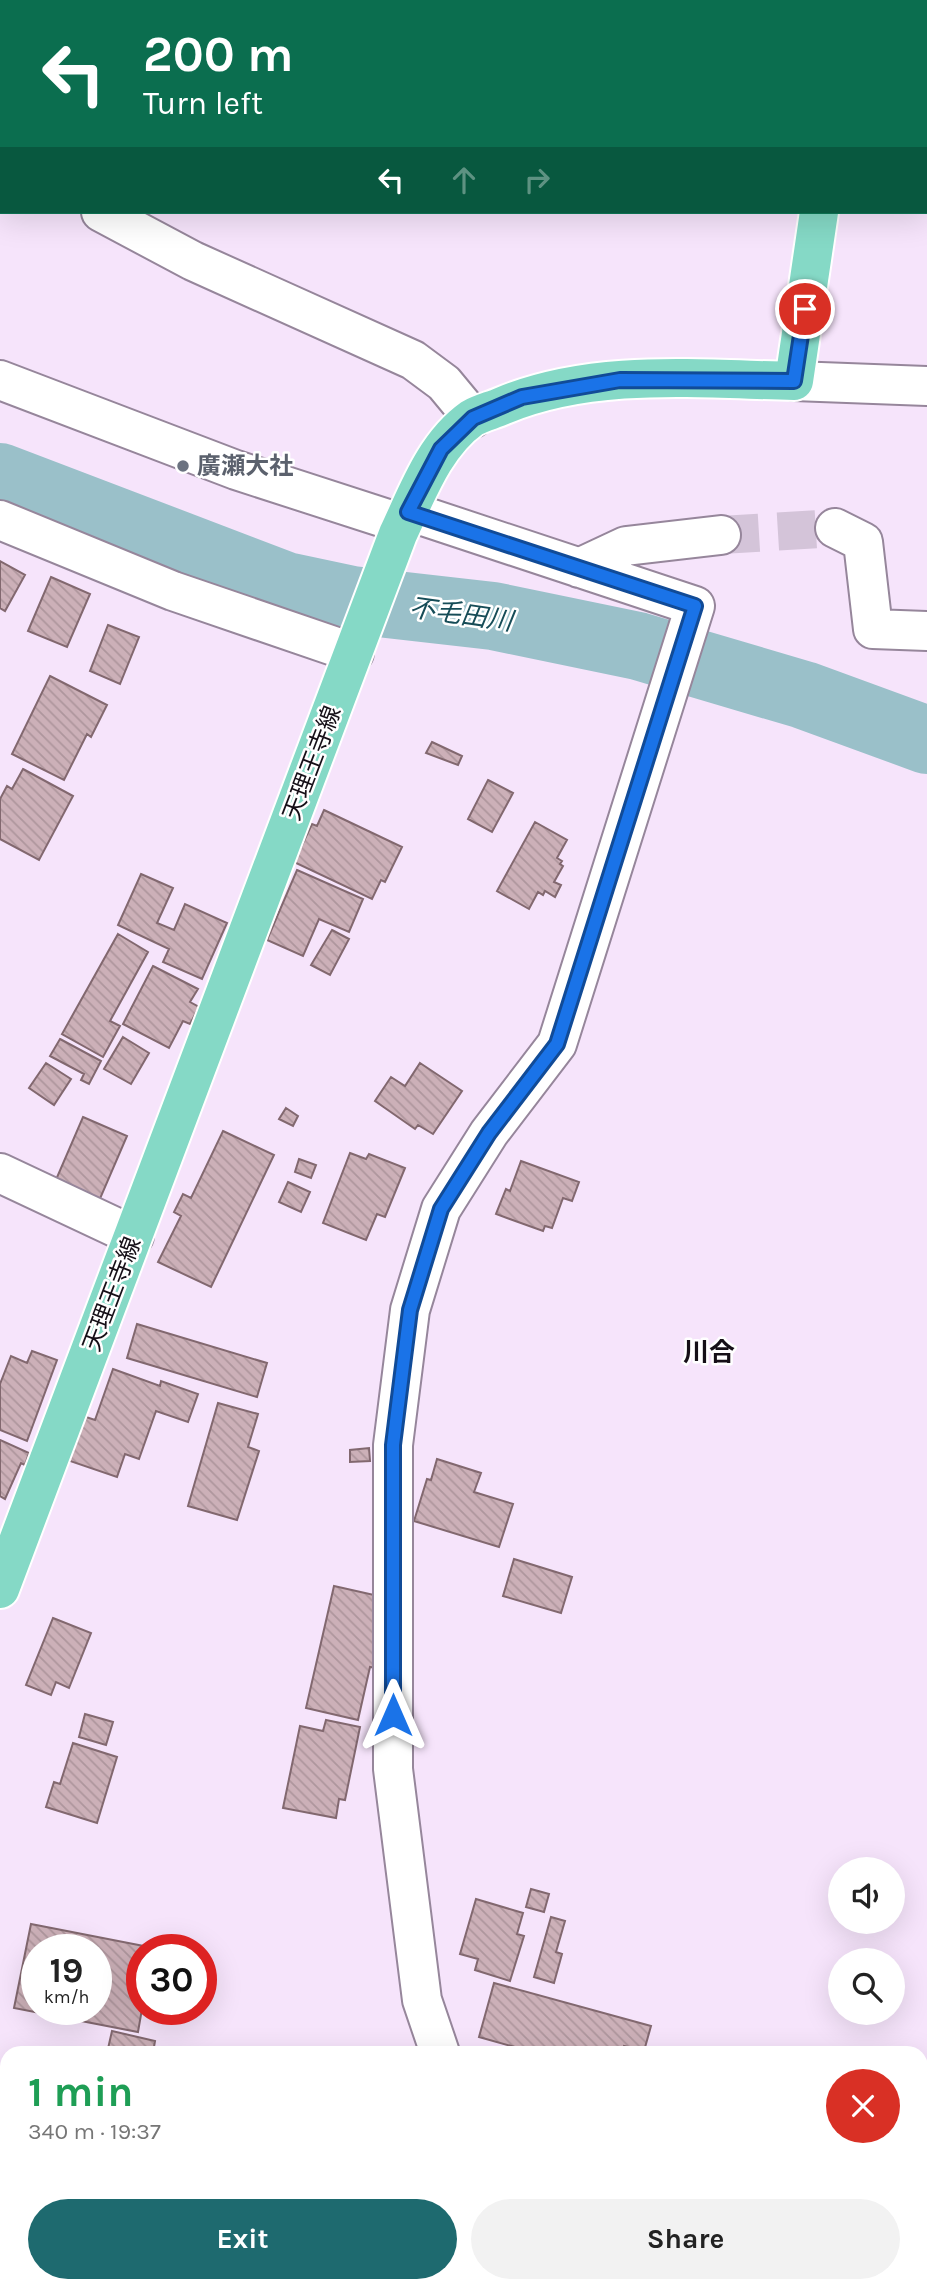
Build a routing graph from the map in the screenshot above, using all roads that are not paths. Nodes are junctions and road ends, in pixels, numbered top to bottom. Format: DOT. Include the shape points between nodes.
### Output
graph roads {
  1 [pos="105,214"];
  2 [pos="819,214"];
  3 [pos="0,380"];
  4 [pos="794,381"];
  5 [pos="927,386"];
  6 [pos="473,418"];
  7 [pos="405,518"];
  8 [pos="0,520"];
  9 [pos="835,528"];
  10 [pos="721,535"];
  11 [pos="579,568"];
  12 [pos="927,631"];
  13 [pos="358,642"];
  14 [pos="0,1172"];
  15 [pos="134,1236"];
  16 [pos="0,1589"];
  17 [pos="438,2046"];
  1 -- 6 [label="street" via="193,261 413,360 444,383"];
  2 -- 4 [label="main road"];
  3 -- 7 [label="street" via="236,470"];
  4 -- 5 [label="street"];
  4 -- 6 [label="main road, 天理王寺線" via="620,380 522,397"];
  6 -- 7 [label="main road, 天理王寺線" via="441,449"];
  7 -- 11 [label="street"];
  7 -- 13 [label="main road, 天理王寺線"];
  8 -- 13 [label="street" via="173,592"];
  9 -- 12 [label="street" via="863,542 873,629"];
  10 -- 11 [label="street" via="626,546"];
  11 -- 17 [label="street" via="695,606 557,1044 489,1133 441,1209 410,1310 393,1445 393,1769 422,2000"];
  13 -- 15 [label="main road, 天理王寺線"];
  14 -- 15 [label="street"];
  15 -- 16 [label="main road, 天理王寺線"];
}
